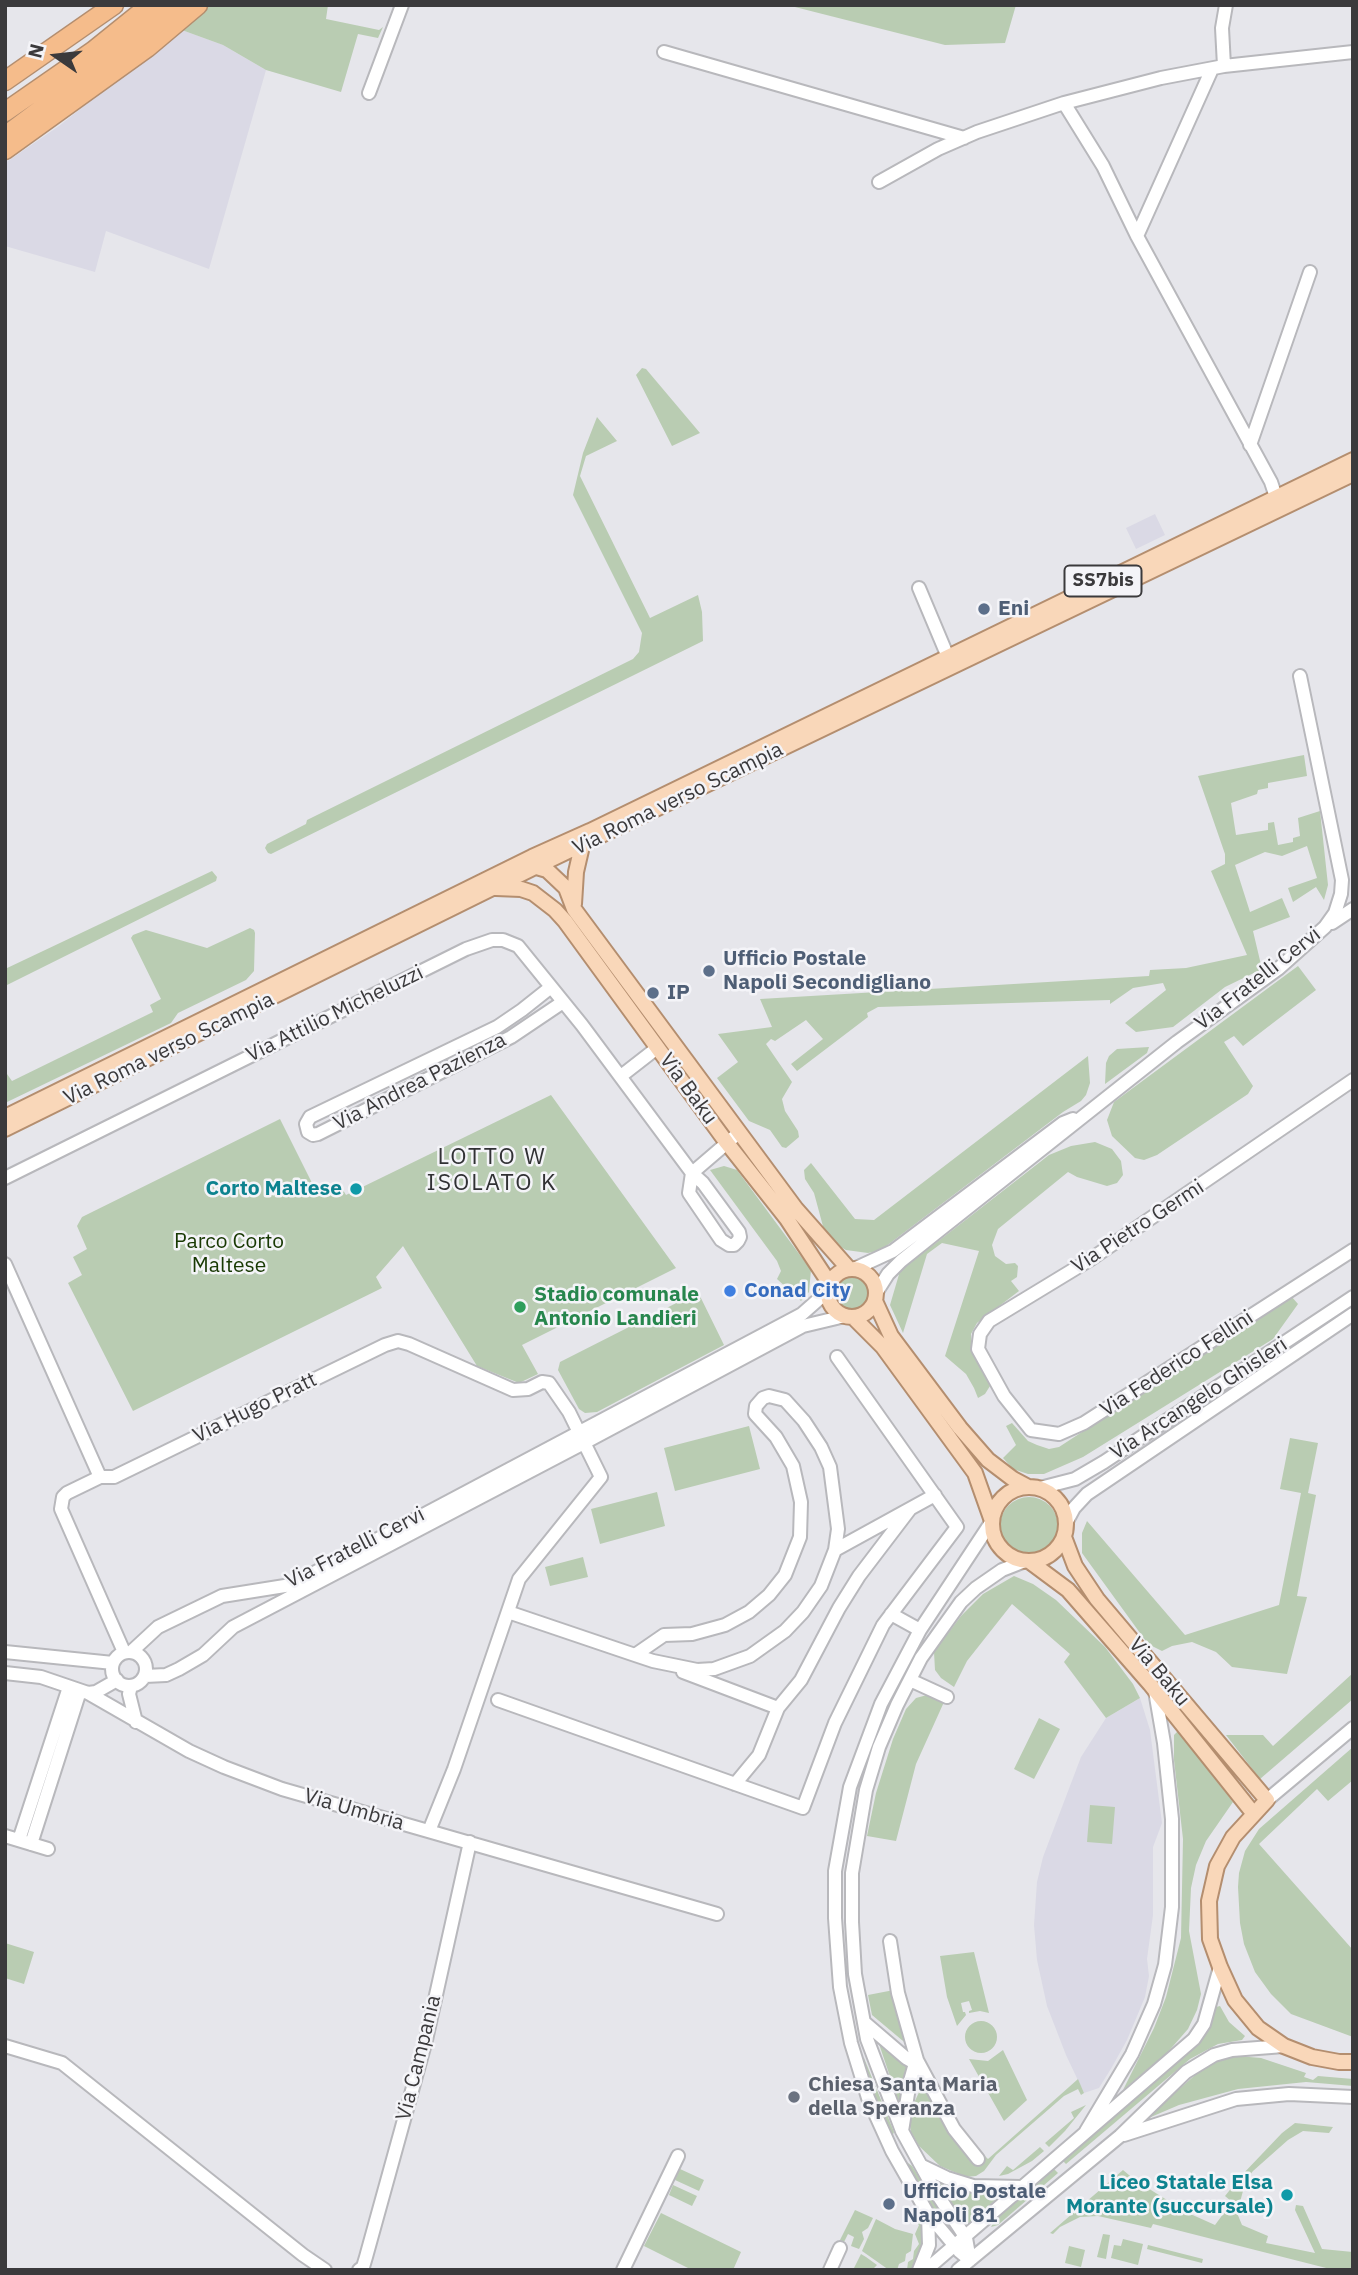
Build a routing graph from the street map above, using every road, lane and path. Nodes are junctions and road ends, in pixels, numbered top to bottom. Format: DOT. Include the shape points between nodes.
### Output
graph roads {
  1 [pos="114,5"];
  2 [pos="150,5"];
  3 [pos="173,5"];
  4 [pos="198,5"];
  5 [pos="402,5"];
  6 [pos="1226,5"];
  7 [pos="664,52"];
  8 [pos="1353,52"];
  9 [pos="1218,68"];
  10 [pos="5,81"];
  11 [pos="369,93"];
  12 [pos="1064,103"];
  13 [pos="5,112"];
  14 [pos="5,136"];
  15 [pos="964,138"];
  16 [pos="5,150"];
  17 [pos="879,182"];
  18 [pos="1137,236"];
  19 [pos="1310,272"];
  20 [pos="1250,445"];
  21 [pos="1353,460"];
  22 [pos="1353,474"];
  23 [pos="1276,497"];
  24 [pos="919,588"];
  25 [pos="951,662"];
  26 [pos="1300,676"];
  27 [pos="582,846"];
  28 [pos="532,860"];
  29 [pos="496,888"];
  30 [pos="541,898"];
  31 [pos="574,909"];
  32 [pos="1353,909"];
  33 [pos="1325,927"];
  34 [pos="551,987"];
  35 [pos="563,1002"];
  36 [pos="657,1048"];
  37 [pos="621,1076"];
  38 [pos="1353,1080"];
  39 [pos="1086,1113"];
  40 [pos="5,1117"];
  41 [pos="5,1129"];
  42 [pos="740,1133"];
  43 [pos="727,1143"];
  44 [pos="692,1172"];
  45 [pos="5,1178"];
  46 [pos="1353,1250"];
  47 [pos="5,1264"];
  48 [pos="851,1269"];
  49 [pos="829,1287"];
  50 [pos="875,1297"];
  51 [pos="1353,1297"];
  52 [pos="1353,1314"];
  53 [pos="849,1317"];
  54 [pos="837,1357"];
  55 [pos="1004,1395"];
  56 [pos="582,1438"];
  57 [pos="100,1477"];
  58 [pos="1034,1488"];
  59 [pos="934,1495"];
  60 [pos="910,1509"];
  61 [pos="992,1521"];
  62 [pos="1065,1530"];
  63 [pos="835,1550"];
  64 [pos="1027,1561"];
  65 [pos="508,1612"];
  66 [pos="891,1614"];
  67 [pos="920,1630"];
  68 [pos="5,1652"];
  69 [pos="128,1652"];
  70 [pos="635,1656"];
  71 [pos="653,1661"];
  72 [pos="113,1663"];
  73 [pos="5,1673"];
  74 [pos="145,1676"];
  75 [pos="910,1679"];
  76 [pos="117,1680"];
  77 [pos="131,1686"];
  78 [pos="79,1690"];
  79 [pos="1155,1691"];
  80 [pos="947,1697"];
  81 [pos="498,1700"];
  82 [pos="778,1708"];
  83 [pos="136,1722"];
  84 [pos="1353,1728"];
  85 [pos="735,1784"];
  86 [pos="850,1787"];
  87 [pos="866,1790"];
  88 [pos="1267,1800"];
  89 [pos="1253,1813"];
  90 [pos="429,1831"];
  91 [pos="5,1836"];
  92 [pos="25,1842"];
  93 [pos="470,1842"];
  94 [pos="48,1849"];
  95 [pos="717,1914"];
  96 [pos="890,1941"];
  97 [pos="1220,1968"];
  98 [pos="864,2022"];
  99 [pos="867,2039"];
  100 [pos="851,2043"];
  101 [pos="5,2046"];
  102 [pos="1284,2046"];
  103 [pos="918,2062"];
  104 [pos="1353,2063"];
  105 [pos="1353,2096"];
  106 [pos="902,2131"];
  107 [pos="1086,2132"];
  108 [pos="1120,2136"];
  109 [pos="908,2145"];
  110 [pos="892,2151"];
  111 [pos="678,2157"];
  112 [pos="978,2159"];
  113 [pos="921,2166"];
  114 [pos="1022,2187"];
  115 [pos="928,2214"];
  116 [pos="966,2238"];
  117 [pos="954,2246"];
  118 [pos="840,2248"];
  119 [pos="970,2260"];
  120 [pos="325,2270"];
  121 [pos="359,2270"];
  122 [pos="623,2270"];
  123 [pos="830,2270"];
  124 [pos="919,2270"];
  125 [pos="926,2270"];
  126 [pos="958,2270"];
  1 -- 10 [label="highway"];
  2 -- 13 [label="highway"];
  3 -- 14 [label="highway"];
  4 -- 16 [label="highway" via="147,48"];
  5 -- 11 [label="street"];
  6 -- 9 [label="street"];
  7 -- 15 [label="street"];
  8 -- 9 [label="street"];
  9 -- 12 [label="street"];
  9 -- 18 [label="street"];
  12 -- 15 [label="street"];
  12 -- 18 [label="street" via="1103,166"];
  15 -- 17 [label="street"];
  18 -- 20 [label="street"];
  19 -- 20 [label="street"];
  20 -- 23 [label="street"];
  21 -- 23 [label="main road, Via Roma verso Scampia / SS7bis"];
  22 -- 25 [label="main road, Via Roma verso Scampia / SS7bis"];
  23 -- 25 [label="main road, Via Roma verso Scampia / SS7bis"];
  24 -- 25 [label="street"];
  25 -- 27 [label="main road, Via Roma verso Scampia / SS7bis"];
  25 -- 28 [label="main road, Via Roma verso Scampia / SS7bis"];
  26 -- 33 [label="street, Via Fratelli Cervi" via="1342,880 1335,913"];
  27 -- 28 [label="main road, Via Roma verso Scampia / SS7bis"];
  27 -- 31 [label="main road"];
  28 -- 29 [label="main road, Via Roma verso Scampia"];
  28 -- 30 [label="main road" via="534,884"];
  28 -- 31 [label="main road, Via Baku" via="566,888"];
  28 -- 40 [label="main road, Via Roma verso Scampia"];
  29 -- 30 [label="main road, Via Baku"];
  29 -- 41 [label="main road, Via Roma verso Scampia"];
  30 -- 36 [label="main road, Via Baku" via="565,921"];
  31 -- 42 [label="main road, Via Baku"];
  32 -- 33 [label="street"];
  33 -- 39 [label="street, Via Fratelli Cervi" via="1278,969"];
  34 -- 35 [label="street, Via Attilio Micheluzzi"];
  34 -- 35 [label="street, Via Andrea Pazienza" via="497,1027 310,1117 308,1132 318,1134 511,1037"];
  34 -- 45 [label="street, Via Attilio Micheluzzi" via="518,946 503,940 480,943"];
  35 -- 37 [label="street, Via Attilio Micheluzzi"];
  36 -- 37 [label="street"];
  36 -- 43 [label="main road, Via Baku"];
  37 -- 44 [label="street, Via Attilio Micheluzzi"];
  38 -- 55 [label="street, Via Pietro Germi" via="1102,1252 989,1321 979,1334 978,1349"];
  39 -- 48 [label="street, Via Fratelli Cervi" via="1063,1124 893,1251"];
  39 -- 50 [label="street, Via Fratelli Cervi" via="901,1261"];
  42 -- 43 [label="street"];
  42 -- 48 [label="main road, Via Baku" via="796,1209"];
  43 -- 44 [label="street"];
  43 -- 49 [label="main road, Via Baku" via="787,1219"];
  44 -- 44 [label="street, Via Attilio Micheluzzi" via="690,1197 721,1240 734,1245 739,1232"];
  46 -- 55 [label="street, Via Federico Fellini" via="1084,1423 1059,1434 1031,1430"];
  47 -- 57 [label="street"];
  48 -- 49 [label="main road" via="839,1272"];
  48 -- 50 [label="main road" via="867,1274 875,1286"];
  49 -- 53 [label="main road" via="832,1307"];
  49 -- 56 [label="street, Via Fratelli Cervi" via="802,1314"];
  50 -- 53 [label="main road" via="866,1312"];
  50 -- 58 [label="main road" via="891,1336 960,1428 988,1460"];
  51 -- 58 [label="street, Via Arcangelo Ghisleri" via="1085,1474"];
  52 -- 62 [label="street, Via Arcangelo Ghisleri" via="1104,1482 1074,1508"];
  53 -- 56 [label="street, Via Fratelli Cervi" via="803,1326"];
  53 -- 61 [label="main road" via="883,1347 975,1473"];
  54 -- 59 [label="street"];
  56 -- 57 [label="street, Via Hugo Pratt" via="549,1383 513,1390 398,1341 114,1477"];
  56 -- 65 [label="street" via="601,1476 519,1579"];
  56 -- 69 [label="street, Via Fratelli Cervi" via="291,1585 222,1596 158,1627"];
  56 -- 74 [label="street, Via Fratelli Cervi" via="233,1627 204,1655 179,1669"];
  57 -- 69 [label="street, Via Hugo Pratt" via="67,1493 61,1509"];
  58 -- 61 [label="main road" via="1010,1492"];
  58 -- 62 [label="main road" via="1061,1505"];
  59 -- 60 [label="street"];
  59 -- 66 [label="street" via="957,1527"];
  60 -- 63 [label="street"];
  60 -- 82 [label="street" via="859,1576 801,1680"];
  61 -- 64 [label="main road" via="1001,1548"];
  61 -- 67 [label="street"];
  62 -- 64 [label="main road" via="1052,1553"];
  62 -- 88 [label="main road, Via Baku" via="1075,1566 1097,1599"];
  63 -- 70 [label="street" via="836,1496 821,1447 785,1400 763,1398 755,1415 793,1466 801,1502 800,1537 785,1575 749,1612 725,1625 692,1634 664,1635"];
  63 -- 71 [label="street" via="821,1586 803,1612 750,1656 715,1669 697,1670"];
  64 -- 75 [label="street" via="1002,1570 961,1602"];
  64 -- 79 [label="main road, Via Baku" via="1068,1590"];
  65 -- 70 [label="street"];
  65 -- 90 [label="street"];
  66 -- 67 [label="street"];
  66 -- 85 [label="street" via="835,1723 803,1808"];
  67 -- 86 [label="street" via="881,1704"];
  68 -- 72 [label="street"];
  69 -- 72 [label="street"];
  69 -- 74 [label="street" via="144,1660"];
  70 -- 71 [label="street"];
  71 -- 82 [label="street"];
  72 -- 76 [label="street"];
  73 -- 78 [label="street, Via Umbria" via="41,1677"];
  74 -- 77 [label="street"];
  75 -- 80 [label="street"];
  75 -- 87 [label="street" via="884,1735"];
  76 -- 77 [label="street"];
  76 -- 78 [label="street" via="96,1692"];
  77 -- 83 [label="street"];
  78 -- 83 [label="street, Via Umbria"];
  78 -- 92 [label="street"];
  79 -- 89 [label="main road, Via Baku"];
  79 -- 107 [label="street, Via Baku" via="1172,1819 1172,1907 1165,1965 1132,2054"];
  81 -- 85 [label="street"];
  82 -- 85 [label="street" via="759,1755"];
  83 -- 90 [label="street, Via Umbria" via="230,1770"];
  84 -- 88 [label="street"];
  86 -- 87 [label="street"];
  86 -- 100 [label="street" via="835,1871 835,1918 840,1987"];
  87 -- 98 [label="street" via="852,1873 855,1974"];
  88 -- 89 [label="main road"];
  89 -- 97 [label="main road" via="1233,1837 1212,1883 1210,1939"];
  90 -- 93 [label="street, Via Umbria"];
  91 -- 92 [label="street"];
  92 -- 94 [label="street"];
  93 -- 95 [label="street, Via Umbria"];
  93 -- 121 [label="street, Via Campania" via="426,2039"];
  96 -- 103 [label="street" via="898,1993"];
  97 -- 102 [label="main road" via="1236,2000 1258,2028"];
  97 -- 107 [label="street" via="1194,2039"];
  98 -- 99 [label="street"];
  98 -- 103 [label="street" via="906,2058"];
  99 -- 100 [label="street"];
  99 -- 106 [label="street"];
  100 -- 110 [label="street" via="868,2098"];
  101 -- 120 [label="street" via="62,2063"];
  102 -- 104 [label="main road" via="1312,2057"];
  102 -- 108 [label="street" via="1214,2055 1186,2071"];
  103 -- 106 [label="street"];
  103 -- 112 [label="street" via="954,2129"];
  105 -- 108 [label="street" via="1289,2094 1236,2099"];
  106 -- 109 [label="street"];
  107 -- 114 [label="street"];
  108 -- 119 [label="street"];
  109 -- 110 [label="street"];
  109 -- 113 [label="street"];
  110 -- 115 [label="street"];
  111 -- 122 [label="street"];
  113 -- 114 [label="street" via="973,2186"];
  113 -- 116 [label="street"];
  114 -- 116 [label="street"];
  115 -- 117 [label="street"];
  115 -- 124 [label="street" via="929,2245"];
  116 -- 117 [label="street"];
  116 -- 119 [label="street"];
  117 -- 119 [label="street"];
  117 -- 125 [label="street"];
  118 -- 123 [label="street"];
  119 -- 126 [label="street"];
}
